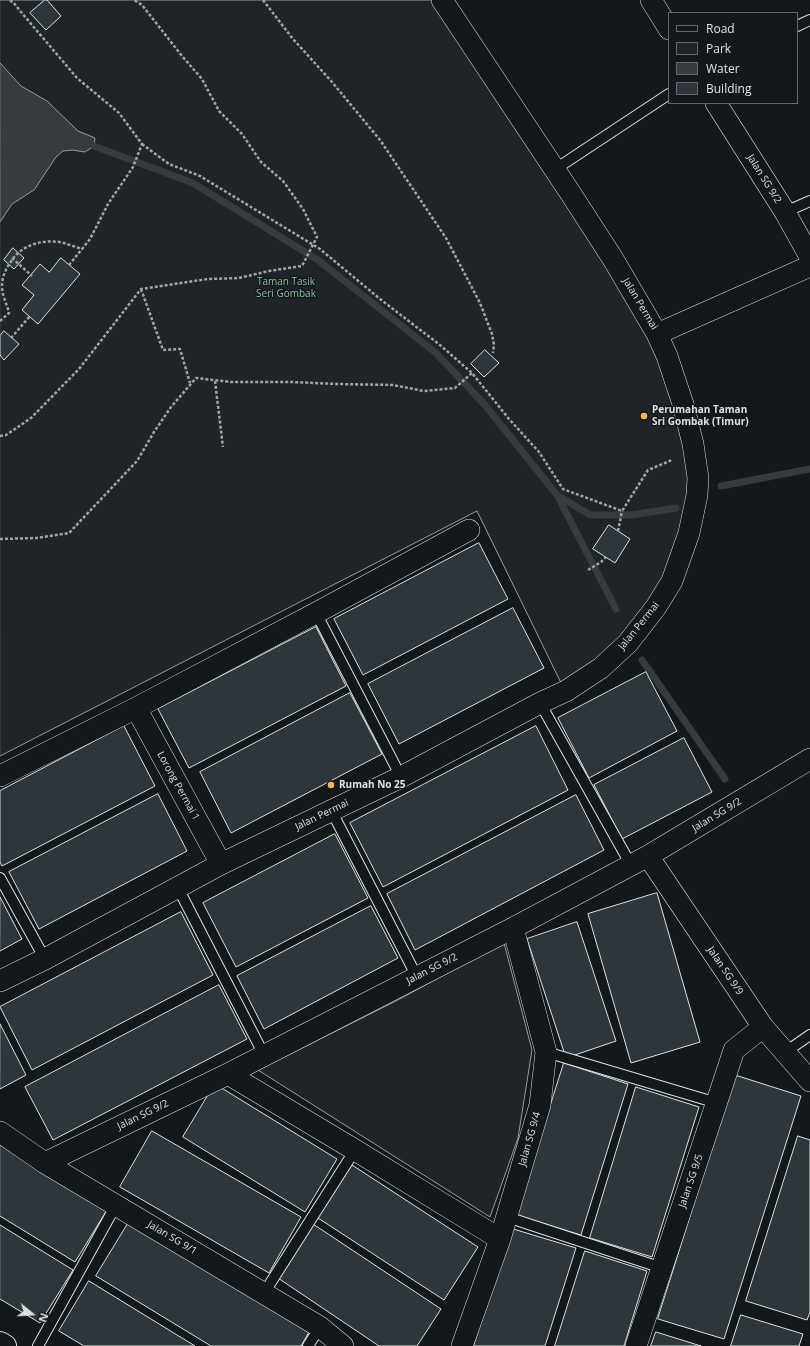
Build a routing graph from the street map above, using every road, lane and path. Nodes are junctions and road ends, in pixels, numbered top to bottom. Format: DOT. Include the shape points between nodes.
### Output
graph roads {
  1 [pos="8,0"];
  2 [pos="134,0"];
  3 [pos="263,0"];
  4 [pos="442,0"];
  5 [pos="650,0"];
  6 [pos="810,20"];
  7 [pos="798,26"];
  8 [pos="668,27"];
  9 [pos="668,95"];
  10 [pos="717,104"];
  11 [pos="142,144"];
  12 [pos="554,170"];
  13 [pos="810,200"];
  14 [pos="785,212"];
  15 [pos="313,244"];
  16 [pos="82,249"];
  17 [pos="810,257"];
  18 [pos="12,258"];
  19 [pos="69,265"];
  20 [pos="810,266"];
  21 [pos="32,276"];
  22 [pos="141,289"];
  23 [pos="30,316"];
  24 [pos="0,321"];
  25 [pos="657,334"];
  26 [pos="11,338"];
  27 [pos="492,353"];
  28 [pos="478,372"];
  29 [pos="473,374"];
  30 [pos="215,381"];
  31 [pos="190,383"];
  32 [pos="0,436"];
  33 [pos="223,447"];
  34 [pos="675,458"];
  35 [pos="622,511"];
  36 [pos="469,530"];
  37 [pos="618,531"];
  38 [pos="0,539"];
  39 [pos="606,557"];
  40 [pos="588,570"];
  41 [pos="316,613"];
  42 [pos="540,703"];
  43 [pos="136,708"];
  44 [pos="810,760"];
  45 [pos="0,776"];
  46 [pos="401,777"];
  47 [pos="331,810"];
  48 [pos="639,860"];
  49 [pos="221,864"];
  50 [pos="0,878"];
  51 [pos="178,888"];
  52 [pos="513,928"];
  53 [pos="45,959"];
  54 [pos="417,977"];
  55 [pos="0,981"];
  56 [pos="763,1027"];
  57 [pos="810,1035"];
  58 [pos="546,1052"];
  59 [pos="784,1053"];
  60 [pos="264,1055"];
  61 [pos="228,1074"];
  62 [pos="810,1081"];
  63 [pos="717,1103"];
  64 [pos="0,1132"];
  65 [pos="356,1150"];
  66 [pos="45,1163"];
  67 [pos="116,1205"];
  68 [pos="507,1217"];
  69 [pos="500,1239"];
  70 [pos="662,1268"];
  71 [pos="264,1293"];
  72 [pos="320,1327"];
  73 [pos="0,1343"];
  74 [pos="5,1346"];
  75 [pos="38,1346"];
  76 [pos="308,1346"];
  77 [pos="343,1346"];
  78 [pos="462,1346"];
  79 [pos="636,1346"];
  1 -- 11 [label="path" via="13,2 77,78 119,112"];
  2 -- 15 [label="path" via="142,5 202,79 220,111 242,134 261,162 283,181 303,209 317,237"];
  3 -- 27 [label="path" via="380,140 446,238 480,303 492,334"];
  4 -- 12 [label="street, Jalan Permai"];
  5 -- 8 [label="street"];
  6 -- 7 [label="lane"];
  9 -- 12 [label="lane"];
  10 -- 14 [label="street, Jalan SG 9/2"];
  11 -- 15 [label="path" via="169,164 200,176"];
  11 -- 16 [label="path" via="134,166"];
  12 -- 25 [label="street, Jalan Permai" via="609,252"];
  13 -- 14 [label="lane"];
  14 -- 17 [label="street, Jalan SG 9/2"];
  15 -- 22 [label="path" via="302,266 239,278 208,279"];
  15 -- 29 [label="path"];
  16 -- 18 [label="path" via="63,243 36,243"];
  16 -- 19 [label="path"];
  18 -- 21 [label="path"];
  18 -- 24 [label="path" via="5,271 2,285 9,313"];
  20 -- 25 [label="street"];
  22 -- 31 [label="path" via="163,350 180,349"];
  22 -- 32 [label="path" via="79,369 31,418 6,435"];
  23 -- 26 [label="path"];
  25 -- 42 [label="street, Jalan Permai" via="682,399 694,444 698,478 689,533 672,580 656,607 628,643 601,668 566,691"];
  28 -- 29 [label="path"];
  29 -- 30 [label="path" via="455,388 424,391 392,385"];
  29 -- 35 [label="path" via="539,452 563,489"];
  30 -- 31 [label="path" via="196,378"];
  30 -- 33 [label="path"];
  31 -- 38 [label="path" via="154,432 137,461 69,533 37,538"];
  34 -- 35 [label="path" via="648,470"];
  35 -- 37 [label="path"];
  36 -- 41 [label="street"];
  39 -- 40 [label="path"];
  41 -- 43 [label="street"];
  41 -- 46 [label="lane"];
  42 -- 46 [label="street, Jalan Permai"];
  42 -- 48 [label="lane"];
  43 -- 45 [label="street"];
  43 -- 49 [label="street, Lorong Permai 1"];
  44 -- 48 [label="street, Jalan SG 9/2"];
  46 -- 47 [label="street, Jalan Permai"];
  47 -- 49 [label="street, Jalan Permai"];
  47 -- 54 [label="lane"];
  48 -- 52 [label="street, Jalan SG 9/2"];
  48 -- 56 [label="street, Jalan SG 9/9"];
  49 -- 51 [label="street, Jalan Permai"];
  50 -- 53 [label="lane"];
  51 -- 53 [label="street, Jalan Permai"];
  51 -- 60 [label="lane"];
  52 -- 54 [label="street, Jalan SG 9/2"];
  52 -- 58 [label="street, Jalan SG 9/4"];
  53 -- 55 [label="street, Jalan Permai"];
  54 -- 60 [label="street, Jalan SG 9/2"];
  56 -- 59 [label="street, Jalan SG 9/9"];
  56 -- 63 [label="street, Jalan SG 9/5" via="734,1050"];
  57 -- 59 [label="lane"];
  58 -- 63 [label="lane"];
  58 -- 68 [label="street, Jalan SG 9/4" via="540,1105"];
  59 -- 62 [label="street, Jalan SG 9/9"];
  60 -- 61 [label="street, Jalan SG 9/2"];
  61 -- 65 [label="street"];
  61 -- 66 [label="street, Jalan SG 9/2"];
  63 -- 70 [label="street, Jalan SG 9/5"];
  64 -- 66 [label="street, Jalan SG 9/1"];
  65 -- 69 [label="street"];
  65 -- 71 [label="lane"];
  66 -- 67 [label="street, Jalan SG 9/1"];
  67 -- 71 [label="street, Jalan SG 9/1"];
  67 -- 75 [label="lane"];
  68 -- 69 [label="street, Jalan SG 9/4"];
  68 -- 70 [label="lane"];
  69 -- 78 [label="street, Jalan SG 9/4"];
  70 -- 79 [label="street, Jalan SG 9/5"];
  71 -- 72 [label="street, Jalan SG 9/1"];
  72 -- 76 [label="lane"];
  72 -- 77 [label="street, Jalan SG 9/1"];
  73 -- 74 [label="street"];
}
